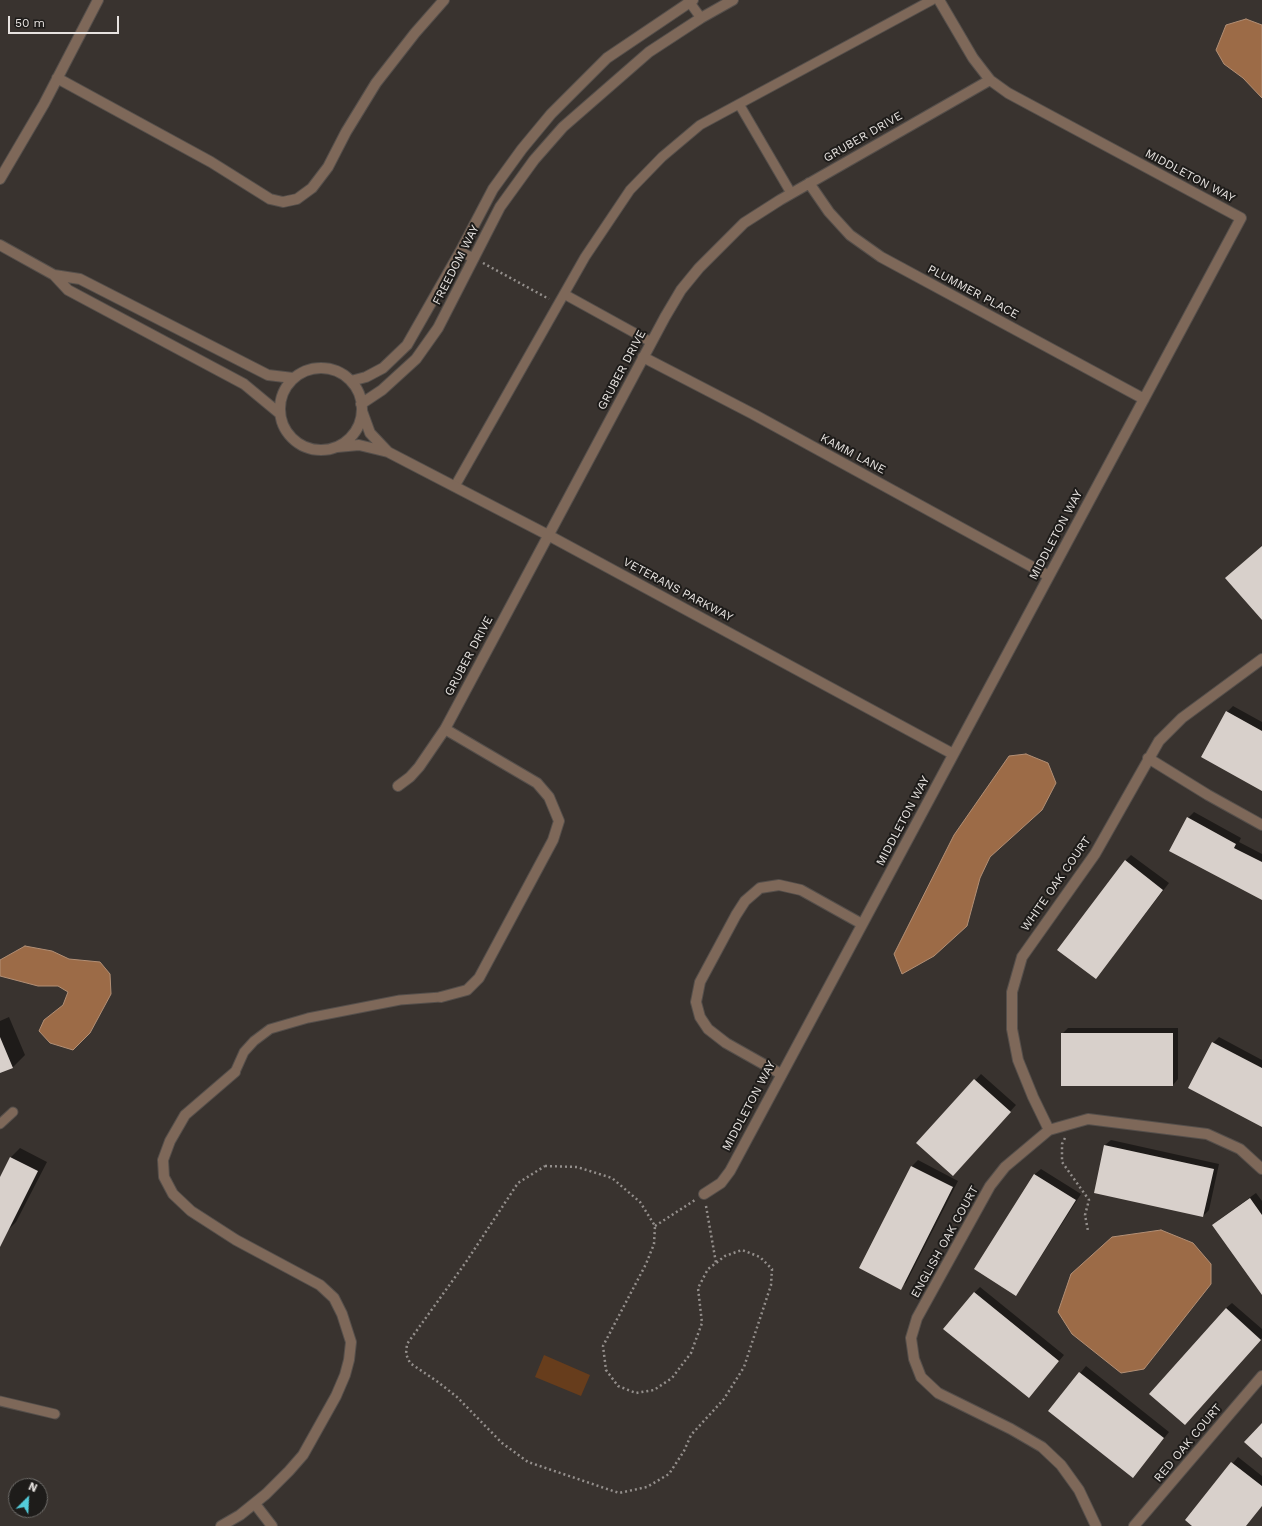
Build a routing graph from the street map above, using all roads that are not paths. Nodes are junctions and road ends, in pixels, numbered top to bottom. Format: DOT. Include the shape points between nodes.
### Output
graph roads {
  1 [pos="98,0"];
  2 [pos="444,0"];
  3 [pos="734,0"];
  4 [pos="932,0"];
  5 [pos="939,0"];
  6 [pos="690,1"];
  7 [pos="701,18"];
  8 [pos="57,78"];
  9 [pos="990,80"];
  10 [pos="739,104"];
  11 [pos="551,114"];
  12 [pos="563,127"];
  13 [pos="0,179"];
  14 [pos="809,183"];
  15 [pos="791,193"];
  16 [pos="0,245"];
  17 [pos="460,252"];
  18 [pos="474,258"];
  19 [pos="54,275"];
  20 [pos="564,294"];
  21 [pos="651,342"];
  22 [pos="643,357"];
  23 [pos="293,378"];
  24 [pos="351,381"];
  25 [pos="1144,399"];
  26 [pos="362,407"];
  27 [pos="279,413"];
  28 [pos="337,447"];
  29 [pos="388,452"];
  30 [pos="455,486"];
  31 [pos="548,535"];
  32 [pos="1049,576"];
  33 [pos="1262,658"];
  34 [pos="445,729"];
  35 [pos="953,754"];
  36 [pos="1148,758"];
  37 [pos="398,786"];
  38 [pos="1262,825"];
  39 [pos="862,924"];
  40 [pos="441,997"];
  41 [pos="235,1072"];
  42 [pos="781,1074"];
  43 [pos="13,1112"];
  44 [pos="0,1124"];
  45 [pos="1049,1130"];
  46 [pos="1262,1169"];
  47 [pos="704,1194"];
  48 [pos="1262,1376"];
  49 [pos="0,1401"];
  50 [pos="55,1414"];
  51 [pos="254,1504"];
  52 [pos="221,1526"];
  53 [pos="272,1526"];
  54 [pos="1096,1526"];
  55 [pos="1134,1526"];
  1 -- 8 [label="street"];
  2 -- 8 [label="street" via="376,83 328,167 312,188 297,199 283,202 270,199 205,158"];
  3 -- 7 [label="street, FREEDOM WAY"];
  4 -- 10 [label="lane"];
  5 -- 9 [label="street, MIDDLETON WAY" via="973,58"];
  6 -- 7 [label="lane"];
  6 -- 11 [label="street, FREEDOM WAY" via="607,58"];
  7 -- 12 [label="street, FREEDOM WAY" via="649,52"];
  8 -- 13 [label="street"];
  9 -- 14 [label="street, GRUBER DRIVE"];
  9 -- 25 [label="street, MIDDLETON WAY" via="1008,93 1241,218"];
  10 -- 15 [label="lane"];
  10 -- 20 [label="lane" via="700,125 662,156 630,190 585,257"];
  11 -- 12 [label="street"];
  11 -- 17 [label="street, FREEDOM WAY" via="493,189"];
  12 -- 18 [label="street, FREEDOM WAY" via="534,160 500,207"];
  14 -- 15 [label="street, GRUBER DRIVE"];
  14 -- 25 [label="street, PLUMMER PLACE" via="829,212 850,235 881,257"];
  15 -- 21 [label="street, GRUBER DRIVE" via="744,223 704,263 681,290"];
  16 -- 19 [label="street"];
  17 -- 18 [label="lane"];
  17 -- 24 [label="street, FREEDOM WAY" via="407,345 383,368"];
  18 -- 26 [label="street, FREEDOM WAY" via="438,328 416,359"];
  19 -- 23 [label="street" via="80,279 268,375"];
  19 -- 27 [label="street" via="68,290 244,384"];
  20 -- 21 [label="lane"];
  20 -- 30 [label="lane"];
  21 -- 22 [label="street, GRUBER DRIVE"];
  22 -- 31 [label="street, GRUBER DRIVE"];
  22 -- 32 [label="street, KAMM LANE" via="753,414"];
  23 -- 24 [label="street" via="303,371 324,368 340,372"];
  23 -- 27 [label="street" via="280,400"];
  24 -- 26 [label="street" via="357,389"];
  25 -- 32 [label="street, MIDDLETON WAY"];
  26 -- 28 [label="street" via="355,432"];
  26 -- 29 [label="street, VETERANS PARKWAY" via="370,432"];
  27 -- 28 [label="street" via="283,426 300,444 324,450"];
  28 -- 29 [label="street, VETERANS PARKWAY" via="359,445"];
  29 -- 30 [label="street, VETERANS PARKWAY"];
  30 -- 31 [label="street, VETERANS PARKWAY"];
  31 -- 34 [label="street, GRUBER DRIVE"];
  31 -- 35 [label="street, VETERANS PARKWAY"];
  32 -- 35 [label="street, MIDDLETON WAY"];
  33 -- 36 [label="street, WHITE OAK COURT" via="1182,718 1159,741"];
  34 -- 37 [label="street, GRUBER DRIVE" via="419,767"];
  34 -- 40 [label="street" via="537,783 549,797 559,822 553,840 479,978 467,990"];
  35 -- 39 [label="street, MIDDLETON WAY"];
  36 -- 38 [label="street"];
  36 -- 45 [label="street, WHITE OAK COURT" via="1095,854 1022,957 1012,992 1012,1029 1018,1060"];
  39 -- 42 [label="street, MIDDLETON WAY"];
  39 -- 42 [label="street" via="801,890 780,885 760,888 745,901 736,915 700,982 696,1002 700,1017 708,1029 726,1043"];
  40 -- 41 [label="lane" via="400,1000 308,1018 270,1029 244,1052"];
  41 -- 51 [label="street" via="185,1115 170,1141 163,1160 164,1178 173,1194 192,1211 236,1240 320,1285 334,1298 340,1309 351,1342 345,1375 309,1446 289,1472"];
  42 -- 47 [label="street, MIDDLETON WAY" via="730,1171 721,1183"];
  43 -- 44 [label="lane"];
  45 -- 46 [label="street, ENGLISH OAK COURT" via="1088,1119 1207,1134 1240,1149"];
  45 -- 54 [label="street, ENGLISH OAK COURT" via="1005,1167 990,1186 917,1318 911,1338 914,1358 921,1377 938,1393 1042,1447 1061,1465 1079,1490"];
  48 -- 55 [label="street, RED OAK COURT"];
  49 -- 50 [label="lane"];
  51 -- 52 [label="street"];
  51 -- 53 [label="street"];
}
